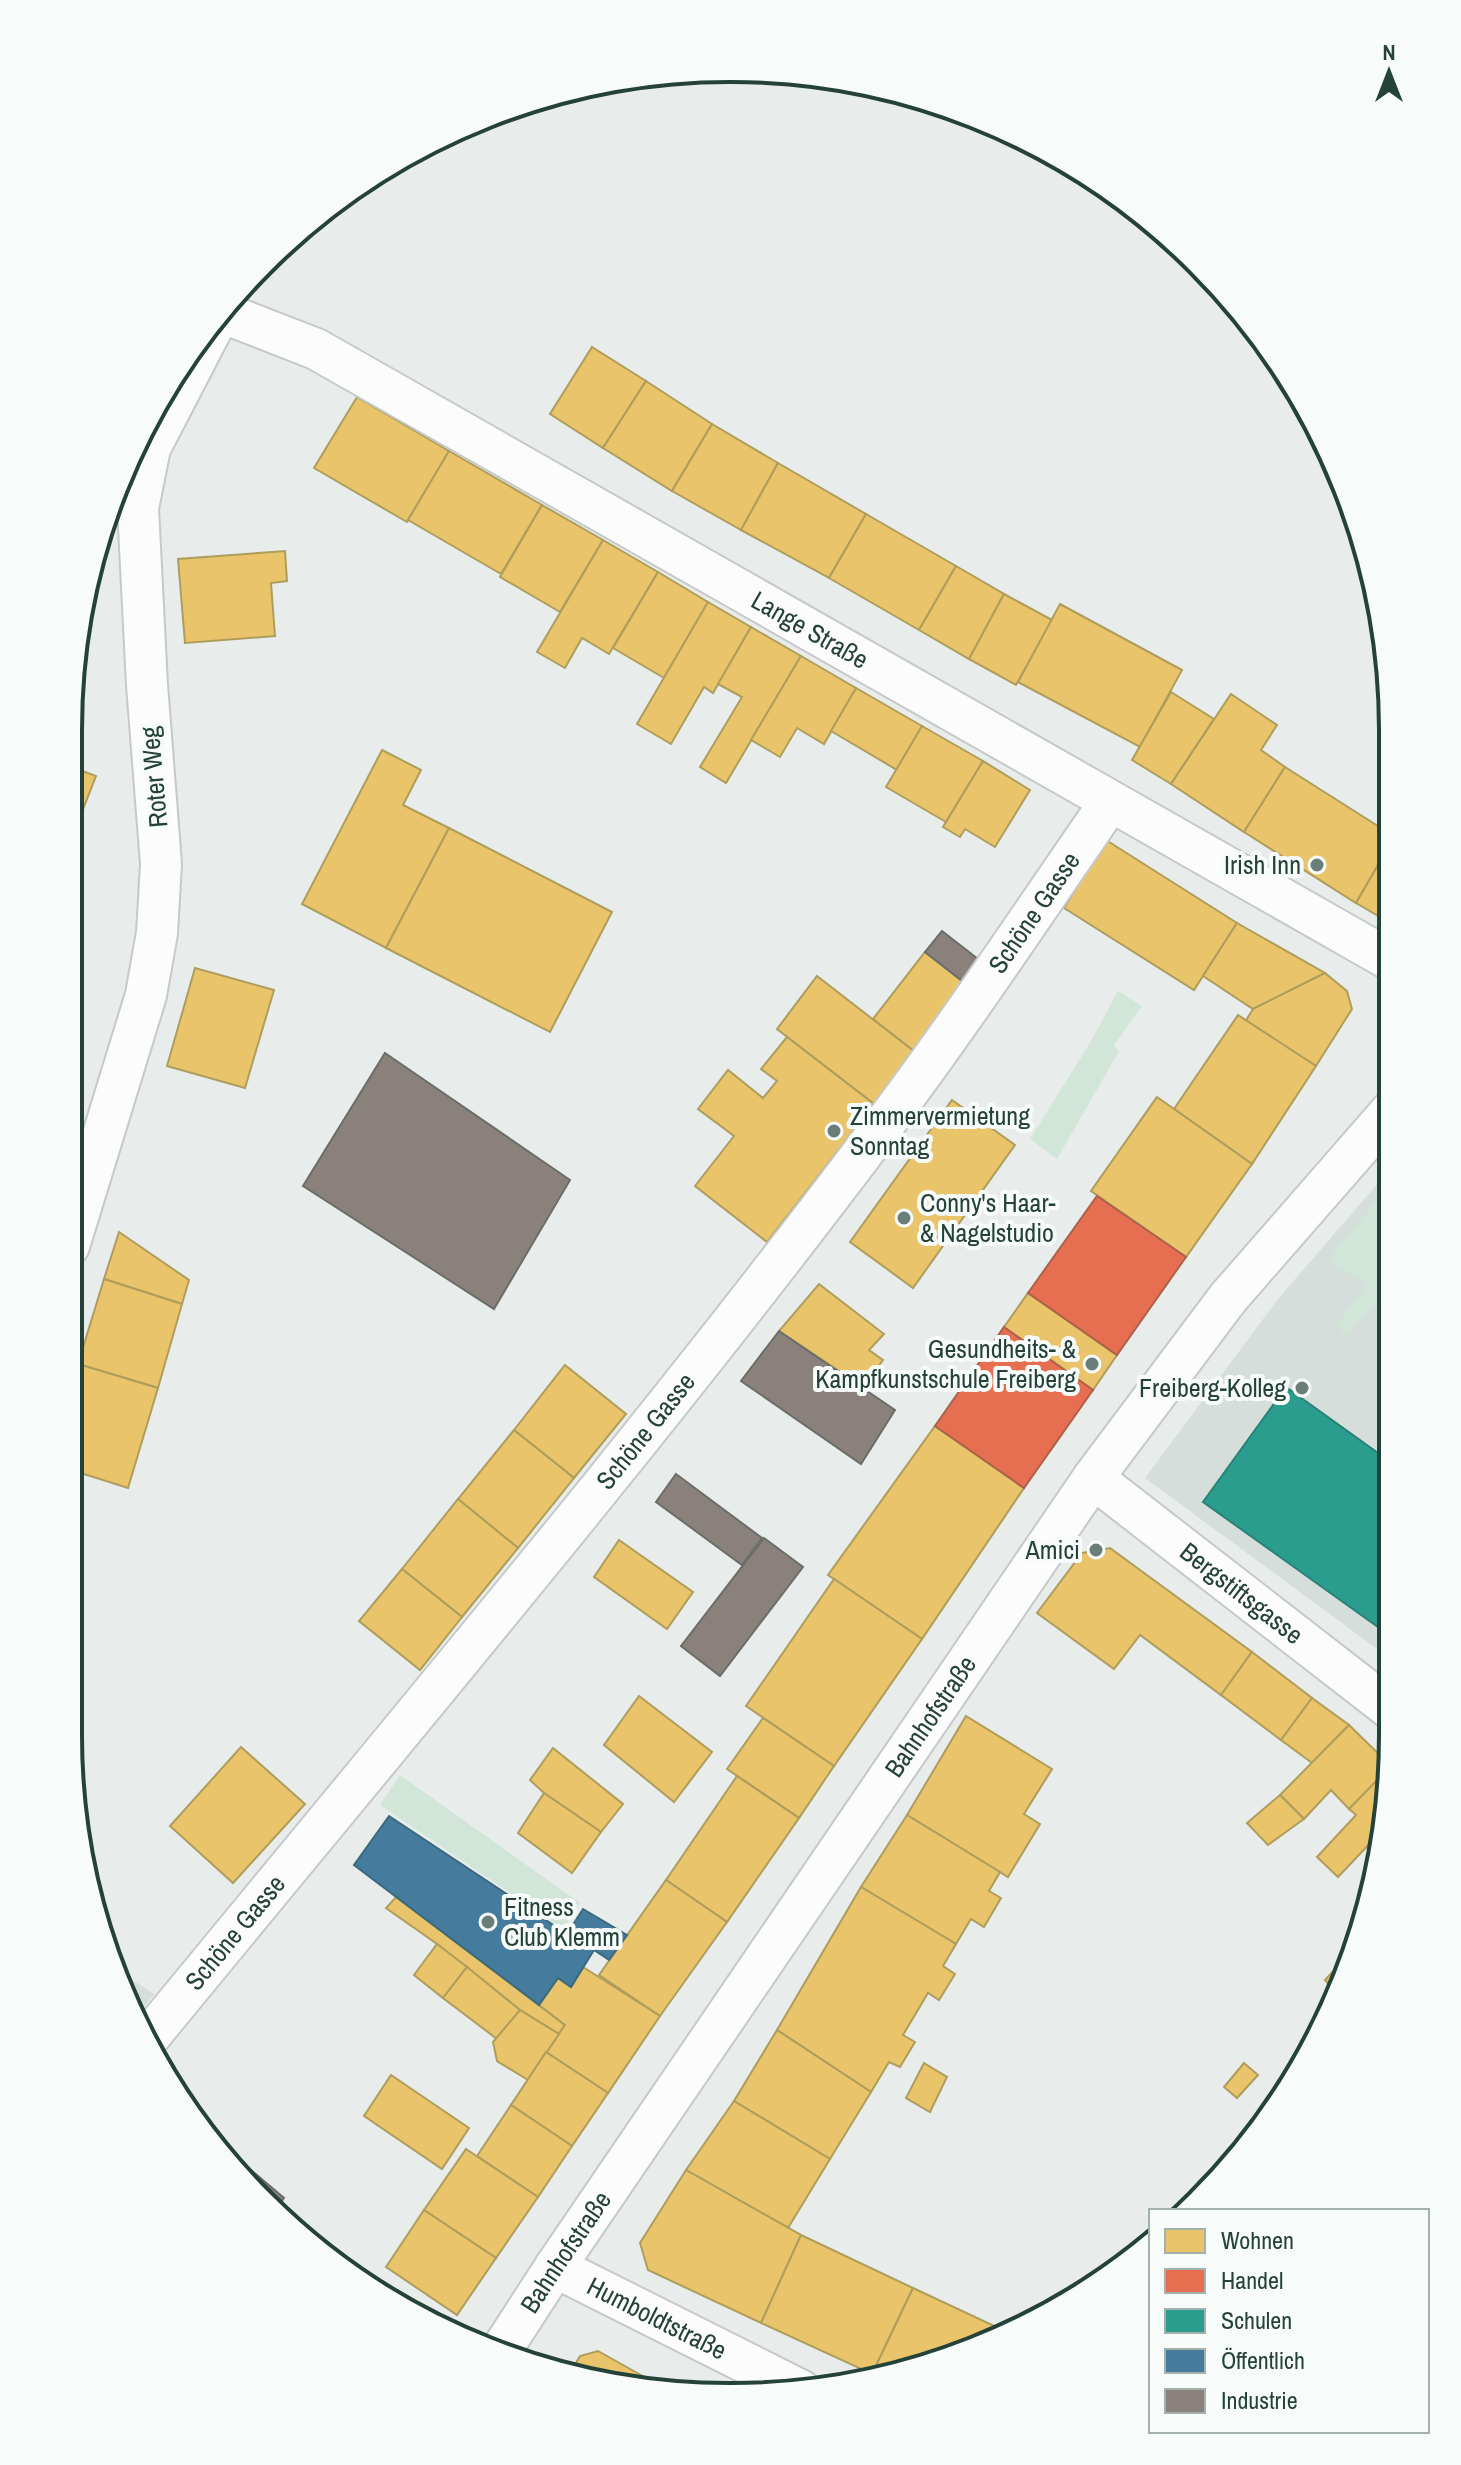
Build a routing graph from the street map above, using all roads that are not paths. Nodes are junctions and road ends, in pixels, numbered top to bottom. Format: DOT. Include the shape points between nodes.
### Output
graph roads {
  1 [pos="231,317"];
  2 [pos="143,457"];
  3 [pos="1110,802"];
  4 [pos="1379,954"];
  5 [pos="1379,1125"];
  6 [pos="82,1204"];
  7 [pos="1093,1478"];
  8 [pos="1379,1700"];
  9 [pos="154,2031"];
  10 [pos="555,2267"];
  11 [pos="506,2343"];
  12 [pos="782,2381"];
  1 -- 3 [label="street, Lange Straße" via="316,349"];
  2 -- 6 [label="street, Roter Weg" via="138,508 161,864 157,933 146,995"];
  3 -- 4 [label="street, Lange Straße"];
  3 -- 9 [label="street, Schöne Gasse" via="882,1128 515,1592"];
  5 -- 7 [label="street, Bahnhofstraße" via="1228,1298"];
  7 -- 8 [label="street, Bergstiftsgasse"];
  7 -- 10 [label="street, Bahnhofstraße"];
  10 -- 11 [label="street, Bahnhofstraße"];
  10 -- 12 [label="street, Humboldtstraße"];
}
